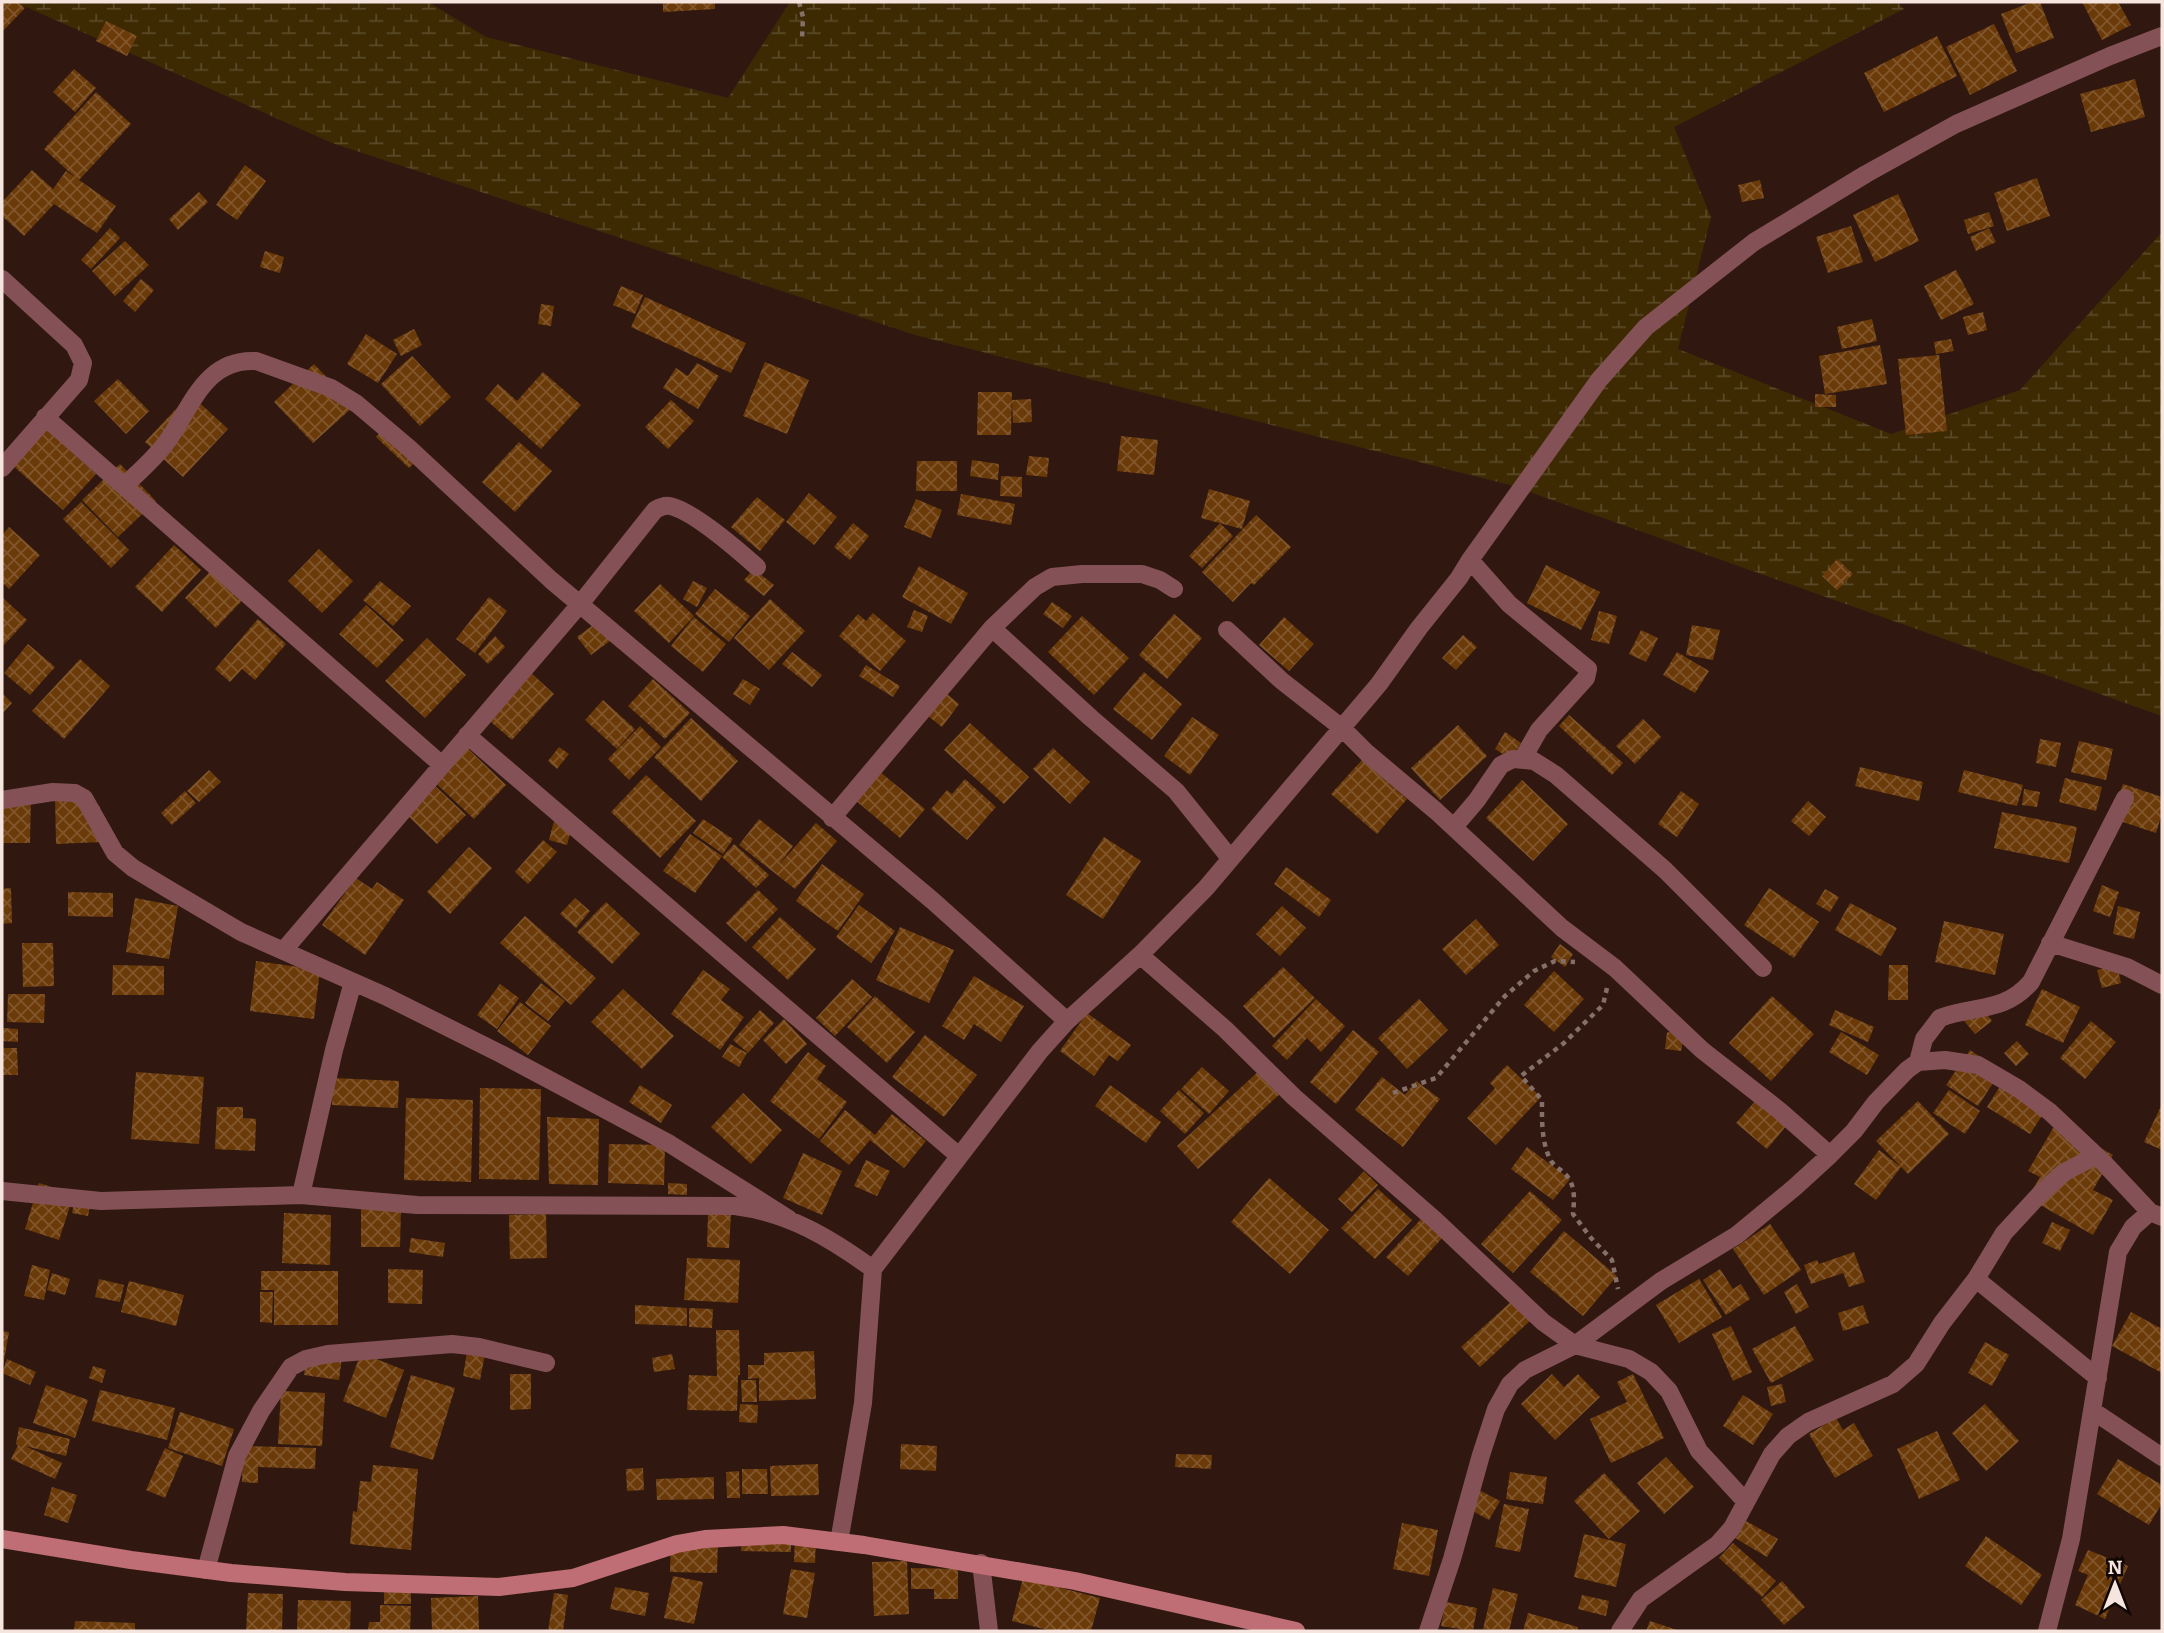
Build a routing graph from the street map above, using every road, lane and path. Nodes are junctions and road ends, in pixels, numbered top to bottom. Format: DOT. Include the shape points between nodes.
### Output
graph roads {
  1 [pos="799,2"];
  2 [pos="2162,36"];
  3 [pos="802,39"];
  4 [pos="2,279"];
  5 [pos="46,417"];
  6 [pos="2,468"];
  7 [pos="125,485"];
  8 [pos="1470,560"];
  9 [pos="757,567"];
  10 [pos="1174,589"];
  11 [pos="581,603"];
  12 [pos="992,628"];
  13 [pos="1227,630"];
  14 [pos="1342,728"];
  15 [pos="467,735"];
  16 [pos="1523,758"];
  17 [pos="442,765"];
  18 [pos="2125,798"];
  19 [pos="2,800"];
  20 [pos="832,818"];
  21 [pos="1454,827"];
  22 [pos="1230,858"];
  23 [pos="2050,943"];
  24 [pos="283,951"];
  25 [pos="1140,955"];
  26 [pos="1581,962"];
  27 [pos="1763,968"];
  28 [pos="353,982"];
  29 [pos="1608,984"];
  30 [pos="2162,985"];
  31 [pos="1067,1021"];
  32 [pos="1918,1062"];
  33 [pos="1393,1093"];
  34 [pos="1830,1155"];
  35 [pos="958,1156"];
  36 [pos="2095,1156"];
  37 [pos="2,1191"];
  38 [pos="301,1195"];
  39 [pos="2156,1215"];
  40 [pos="789,1219"];
  41 [pos="873,1269"];
  42 [pos="1976,1279"];
  43 [pos="1622,1311"];
  44 [pos="1575,1345"];
  45 [pos="546,1363"];
  46 [pos="2098,1378"];
  47 [pos="2094,1411"];
  48 [pos="2162,1457"];
  49 [pos="1746,1502"];
  50 [pos="2,1539"];
  51 [pos="839,1542"];
  52 [pos="981,1563"];
  53 [pos="206,1570"];
  54 [pos="989,1631"];
  55 [pos="1296,1631"];
  56 [pos="1428,1631"];
  57 [pos="1620,1631"];
  58 [pos="2047,1631"];
  1 -- 3 [label="path"];
  2 -- 8 [label="street" via="1956,124 1754,242 1646,327 1599,380"];
  4 -- 5 [label="street" via="75,345 82,363 79,380"];
  5 -- 6 [label="street"];
  5 -- 7 [label="street"];
  7 -- 11 [label="street" via="158,453 193,396 214,375 228,364 256,361 331,388 357,404"];
  7 -- 17 [label="street"];
  8 -- 14 [label="street"];
  8 -- 16 [label="street" via="1509,604 1588,669 1586,678 1539,730"];
  9 -- 11 [label="street" via="720,535 679,510 661,507"];
  10 -- 12 [label="street" via="1142,574 1052,578 1035,587"];
  11 -- 15 [label="street"];
  11 -- 20 [label="street"];
  12 -- 20 [label="street"];
  12 -- 22 [label="street" via="1176,791"];
  13 -- 14 [label="street"];
  14 -- 21 [label="street"];
  14 -- 22 [label="street"];
  15 -- 17 [label="street"];
  15 -- 35 [label="street"];
  16 -- 21 [label="street" via="1501,765"];
  16 -- 27 [label="street" via="1556,775 1610,821"];
  17 -- 24 [label="street"];
  18 -- 23 [label="street"];
  19 -- 24 [label="street" via="75,793 84,798 115,853 133,867 241,932"];
  20 -- 31 [label="street"];
  21 -- 34 [label="street" via="1562,928 1615,968 1702,1050"];
  22 -- 25 [label="street"];
  23 -- 30 [label="street" via="2127,967"];
  23 -- 32 [label="street" via="2031,982 2019,995 1940,1017 1924,1039"];
  24 -- 28 [label="street"];
  25 -- 31 [label="street"];
  25 -- 44 [label="street" via="1543,1322"];
  26 -- 33 [label="path" via="1555,961 1534,971 1505,996 1436,1078"];
  28 -- 38 [label="street"];
  28 -- 40 [label="street" via="670,1144"];
  29 -- 43 [label="path" via="1603,1004 1564,1043 1521,1076 1542,1100 1546,1147 1552,1163 1569,1178 1575,1198 1573,1214 1612,1260"];
  31 -- 35 [label="street"];
  32 -- 34 [label="street"];
  32 -- 36 [label="street" via="1978,1065 2050,1112"];
  34 -- 43 [label="street" via="1737,1234"];
  35 -- 41 [label="street"];
  36 -- 39 [label="street"];
  36 -- 42 [label="street" via="2063,1173 2040,1194 2004,1233"];
  37 -- 38 [label="street" via="101,1201"];
  38 -- 40 [label="street" via="417,1205 735,1206"];
  39 -- 46 [label="street" via="2133,1227 2118,1252"];
  40 -- 41 [label="street" via="832,1240"];
  41 -- 51 [label="street" via="863,1403"];
  42 -- 46 [label="street"];
  42 -- 49 [label="street" via="1916,1364 1893,1384 1808,1422 1788,1436 1772,1454"];
  43 -- 44 [label="street"];
  44 -- 49 [label="street" via="1629,1359 1651,1371 1669,1391 1699,1451"];
  44 -- 56 [label="street" via="1525,1370 1510,1384 1496,1409"];
  45 -- 53 [label="street" via="452,1344 328,1354 291,1367 237,1457"];
  46 -- 47 [label="street"];
  47 -- 48 [label="street"];
  47 -- 58 [label="street" via="2071,1539"];
  49 -- 57 [label="street" via="1718,1544 1641,1599"];
  50 -- 53 [label="street"];
  51 -- 52 [label="street"];
  51 -- 53 [label="street" via="783,1535 705,1539 573,1577 499,1587 345,1583"];
  52 -- 54 [label="street"];
  52 -- 55 [label="street"];
}
